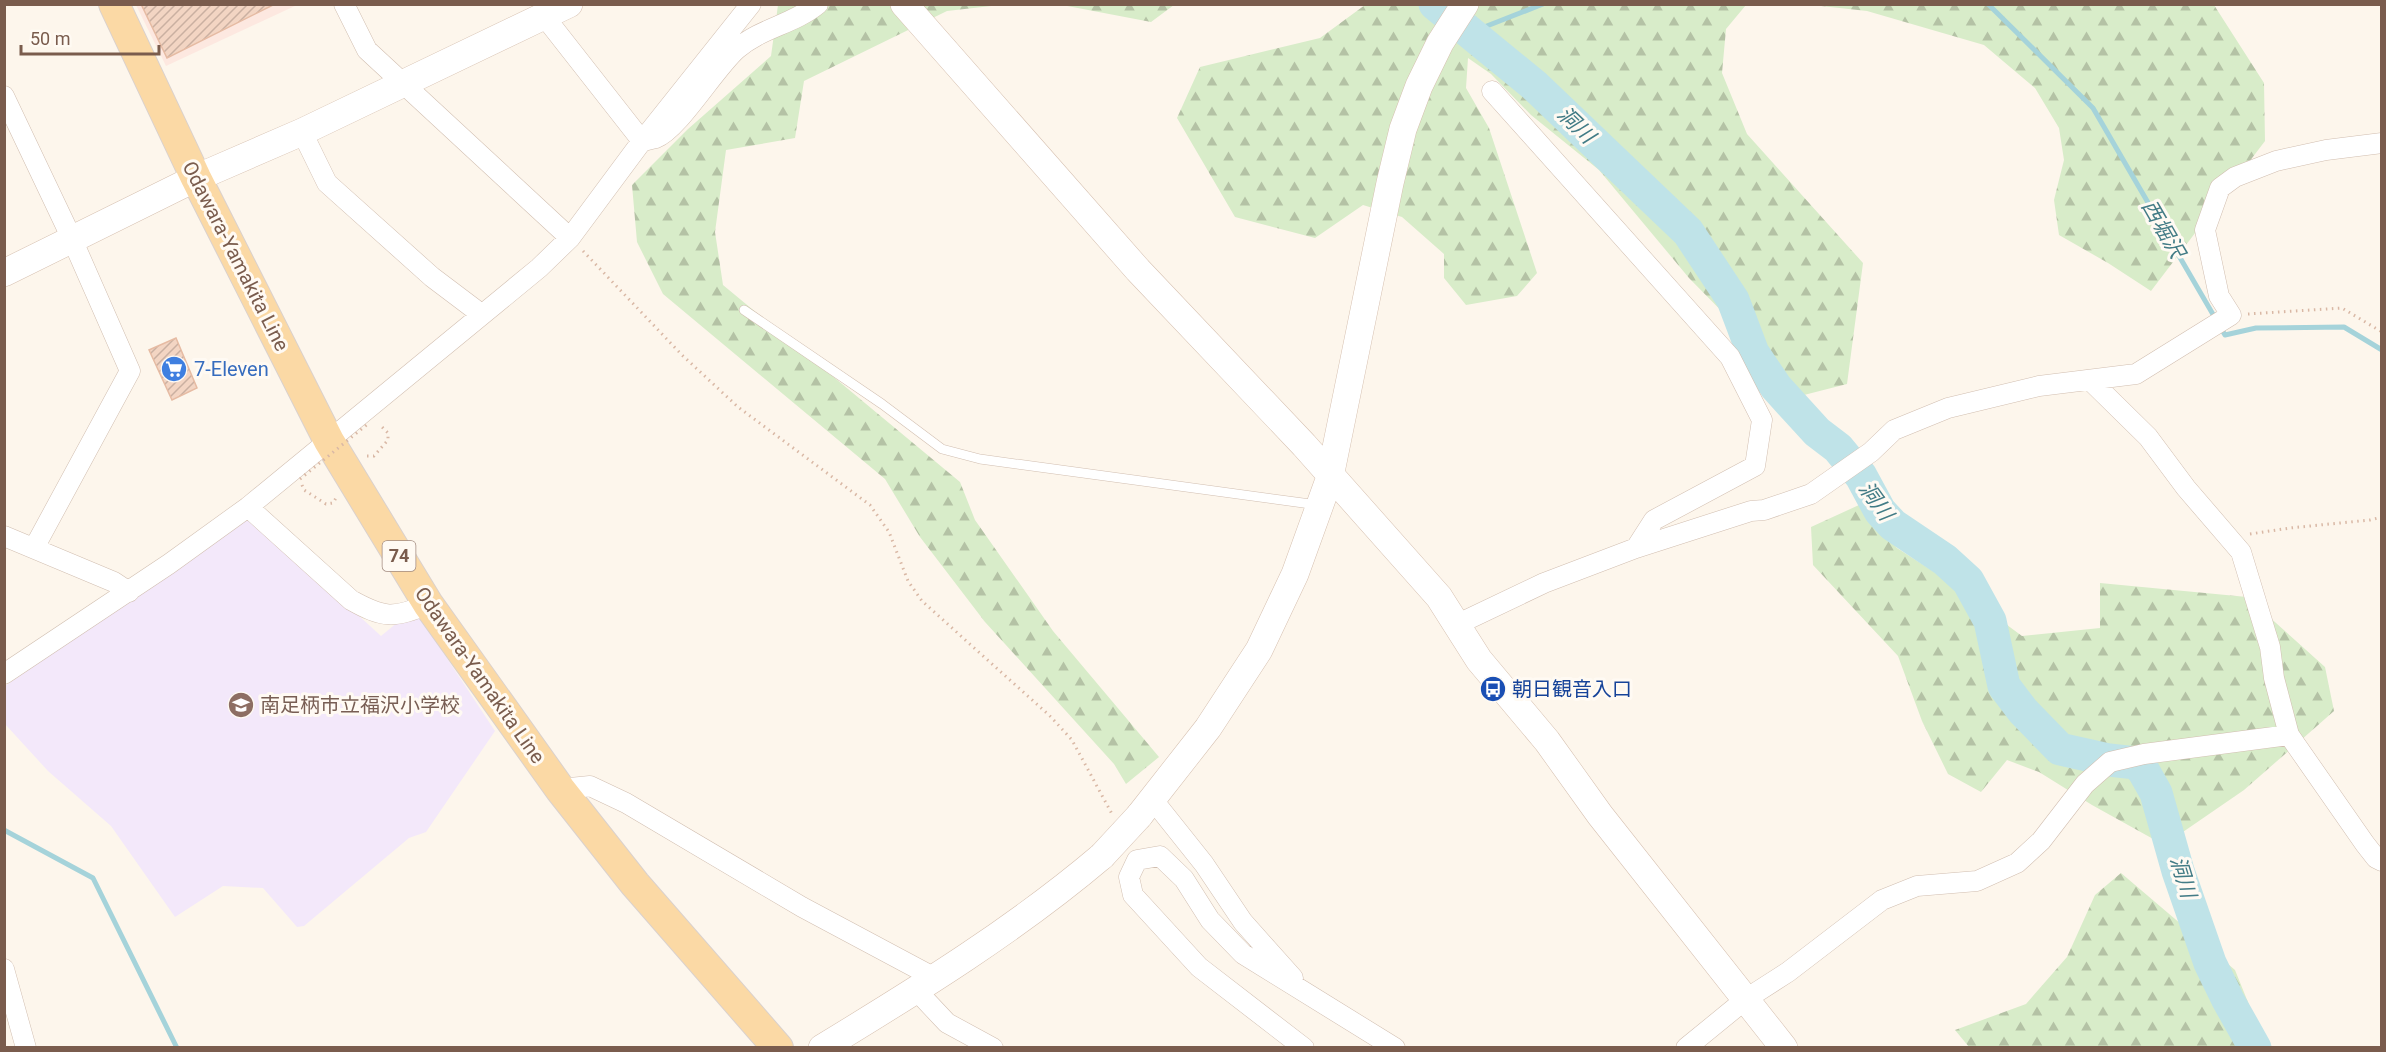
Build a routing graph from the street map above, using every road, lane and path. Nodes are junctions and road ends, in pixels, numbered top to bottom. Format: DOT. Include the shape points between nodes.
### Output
graph roads {
  1 [pos="114,4"];
  2 [pos="569,4"];
  3 [pos="751,4"];
  4 [pos="818,4"];
  5 [pos="904,4"];
  6 [pos="1465,4"];
  7 [pos="346,5"];
  8 [pos="544,16"];
  9 [pos="402,84"];
  10 [pos="1492,91"];
  11 [pos="4,96"];
  12 [pos="302,132"];
  13 [pos="642,141"];
  14 [pos="2382,143"];
  15 [pos="196,178"];
  16 [pos="570,238"];
  17 [pos="72,239"];
  18 [pos="4,273"];
  19 [pos="744,310"];
  20 [pos="481,314"];
  21 [pos="2231,315"];
  22 [pos="2382,332"];
  23 [pos="2091,381"];
  24 [pos="365,419"];
  25 [pos="329,441"];
  26 [pos="358,442"];
  27 [pos="362,449"];
  28 [pos="305,472"];
  29 [pos="1330,477"];
  30 [pos="337,494"];
  31 [pos="1320,506"];
  32 [pos="248,507"];
  33 [pos="2382,517"];
  34 [pos="4,536"];
  35 [pos="2228,538"];
  36 [pos="34,548"];
  37 [pos="1636,548"];
  38 [pos="129,592"];
  39 [pos="428,604"];
  40 [pos="1458,624"];
  41 [pos="4,674"];
  42 [pos="2289,735"];
  43 [pos="560,789"];
  44 [pos="1136,813"];
  45 [pos="2382,861"];
  46 [pos="4,969"];
  47 [pos="926,984"];
  48 [pos="1308,995"];
  49 [pos="1746,999"];
  50 [pos="26,1047"];
  51 [pos="778,1047"];
  52 [pos="822,1047"];
  53 [pos="993,1047"];
  54 [pos="1304,1047"];
  55 [pos="1395,1047"];
  56 [pos="1686,1047"];
  57 [pos="1784,1047"];
  1 -- 15 [label="main road, Odawara-Yamakita Line / 74"];
  2 -- 8 [label="street"];
  3 -- 13 [label="street"];
  4 -- 13 [label="street" via="809,12 750,38 675,123 657,137"];
  5 -- 29 [label="street" via="1138,270"];
  6 -- 29 [label="street" via="1440,43 1403,129"];
  7 -- 9 [label="street" via="367,50"];
  8 -- 9 [label="street"];
  8 -- 13 [label="street"];
  9 -- 12 [label="street"];
  9 -- 16 [label="street"];
  10 -- 37 [label="street" via="1730,357 1762,420 1755,466 1654,520"];
  11 -- 17 [label="street"];
  12 -- 15 [label="street"];
  12 -- 20 [label="street" via="327,183 432,277"];
  13 -- 16 [label="street"];
  14 -- 21 [label="street" via="2276,161 2235,177 2220,188 2205,230 2219,296"];
  15 -- 17 [label="street"];
  15 -- 25 [label="main road, Odawara-Yamakita Line / 74"];
  16 -- 20 [label="street"];
  16 -- 44 [label="path" via="682,355 738,407 870,505 889,532 908,581 922,602 1052,717"];
  17 -- 18 [label="street"];
  17 -- 36 [label="street" via="130,371"];
  19 -- 31 [label="lane" via="942,449 980,459"];
  20 -- 24 [label="street"];
  21 -- 22 [label="path" via="2342,308"];
  21 -- 23 [label="street" via="2136,374"];
  23 -- 35 [label="street" via="2148,437"];
  23 -- 37 [label="street" via="2039,386 1948,408 1894,430 1871,452 1811,494"];
  24 -- 25 [label="street"];
  24 -- 26 [label="path"];
  24 -- 27 [label="path" via="378,422 388,433 388,440 374,456 367,456"];
  24 -- 28 [label="path, bridge"];
  25 -- 28 [label="street"];
  25 -- 39 [label="main road, Odawara-Yamakita Line / 74"];
  28 -- 30 [label="path" via="304,490 326,504 333,503"];
  28 -- 32 [label="street"];
  29 -- 31 [label="street"];
  29 -- 40 [label="street" via="1439,597"];
  31 -- 44 [label="street" via="1295,574 1259,650 1208,728"];
  32 -- 38 [label="street"];
  32 -- 39 [label="street" via="351,600 383,615 404,615"];
  33 -- 35 [label="path"];
  34 -- 36 [label="street"];
  35 -- 42 [label="street" via="2241,552 2247,571 2270,647"];
  36 -- 38 [label="street"];
  37 -- 40 [label="street" via="1544,584"];
  38 -- 41 [label="street"];
  39 -- 43 [label="main road, Odawara-Yamakita Line / 74"];
  40 -- 49 [label="street" via="1479,660 1547,741 1600,815"];
  42 -- 45 [label="street" via="2365,844"];
  42 -- 49 [label="street" via="2110,762 2085,784 2041,842 2017,864 1977,881 1917,886 1882,900"];
  43 -- 47 [label="street" via="590,786 626,803"];
  43 -- 51 [label="main road, Odawara-Yamakita Line / 74" via="635,884"];
  44 -- 47 [label="street, bridge" via="1102,856 1066,886"];
  44 -- 48 [label="street" via="1204,864 1243,922"];
  46 -- 50 [label="street"];
  47 -- 52 [label="street"];
  47 -- 53 [label="street" via="946,1023"];
  48 -- 54 [label="street" via="1243,954 1210,920 1184,879 1160,856 1137,860 1129,877 1133,895 1151,916 1199,967"];
  48 -- 55 [label="street"];
  49 -- 56 [label="street"];
  49 -- 57 [label="street"];
}
